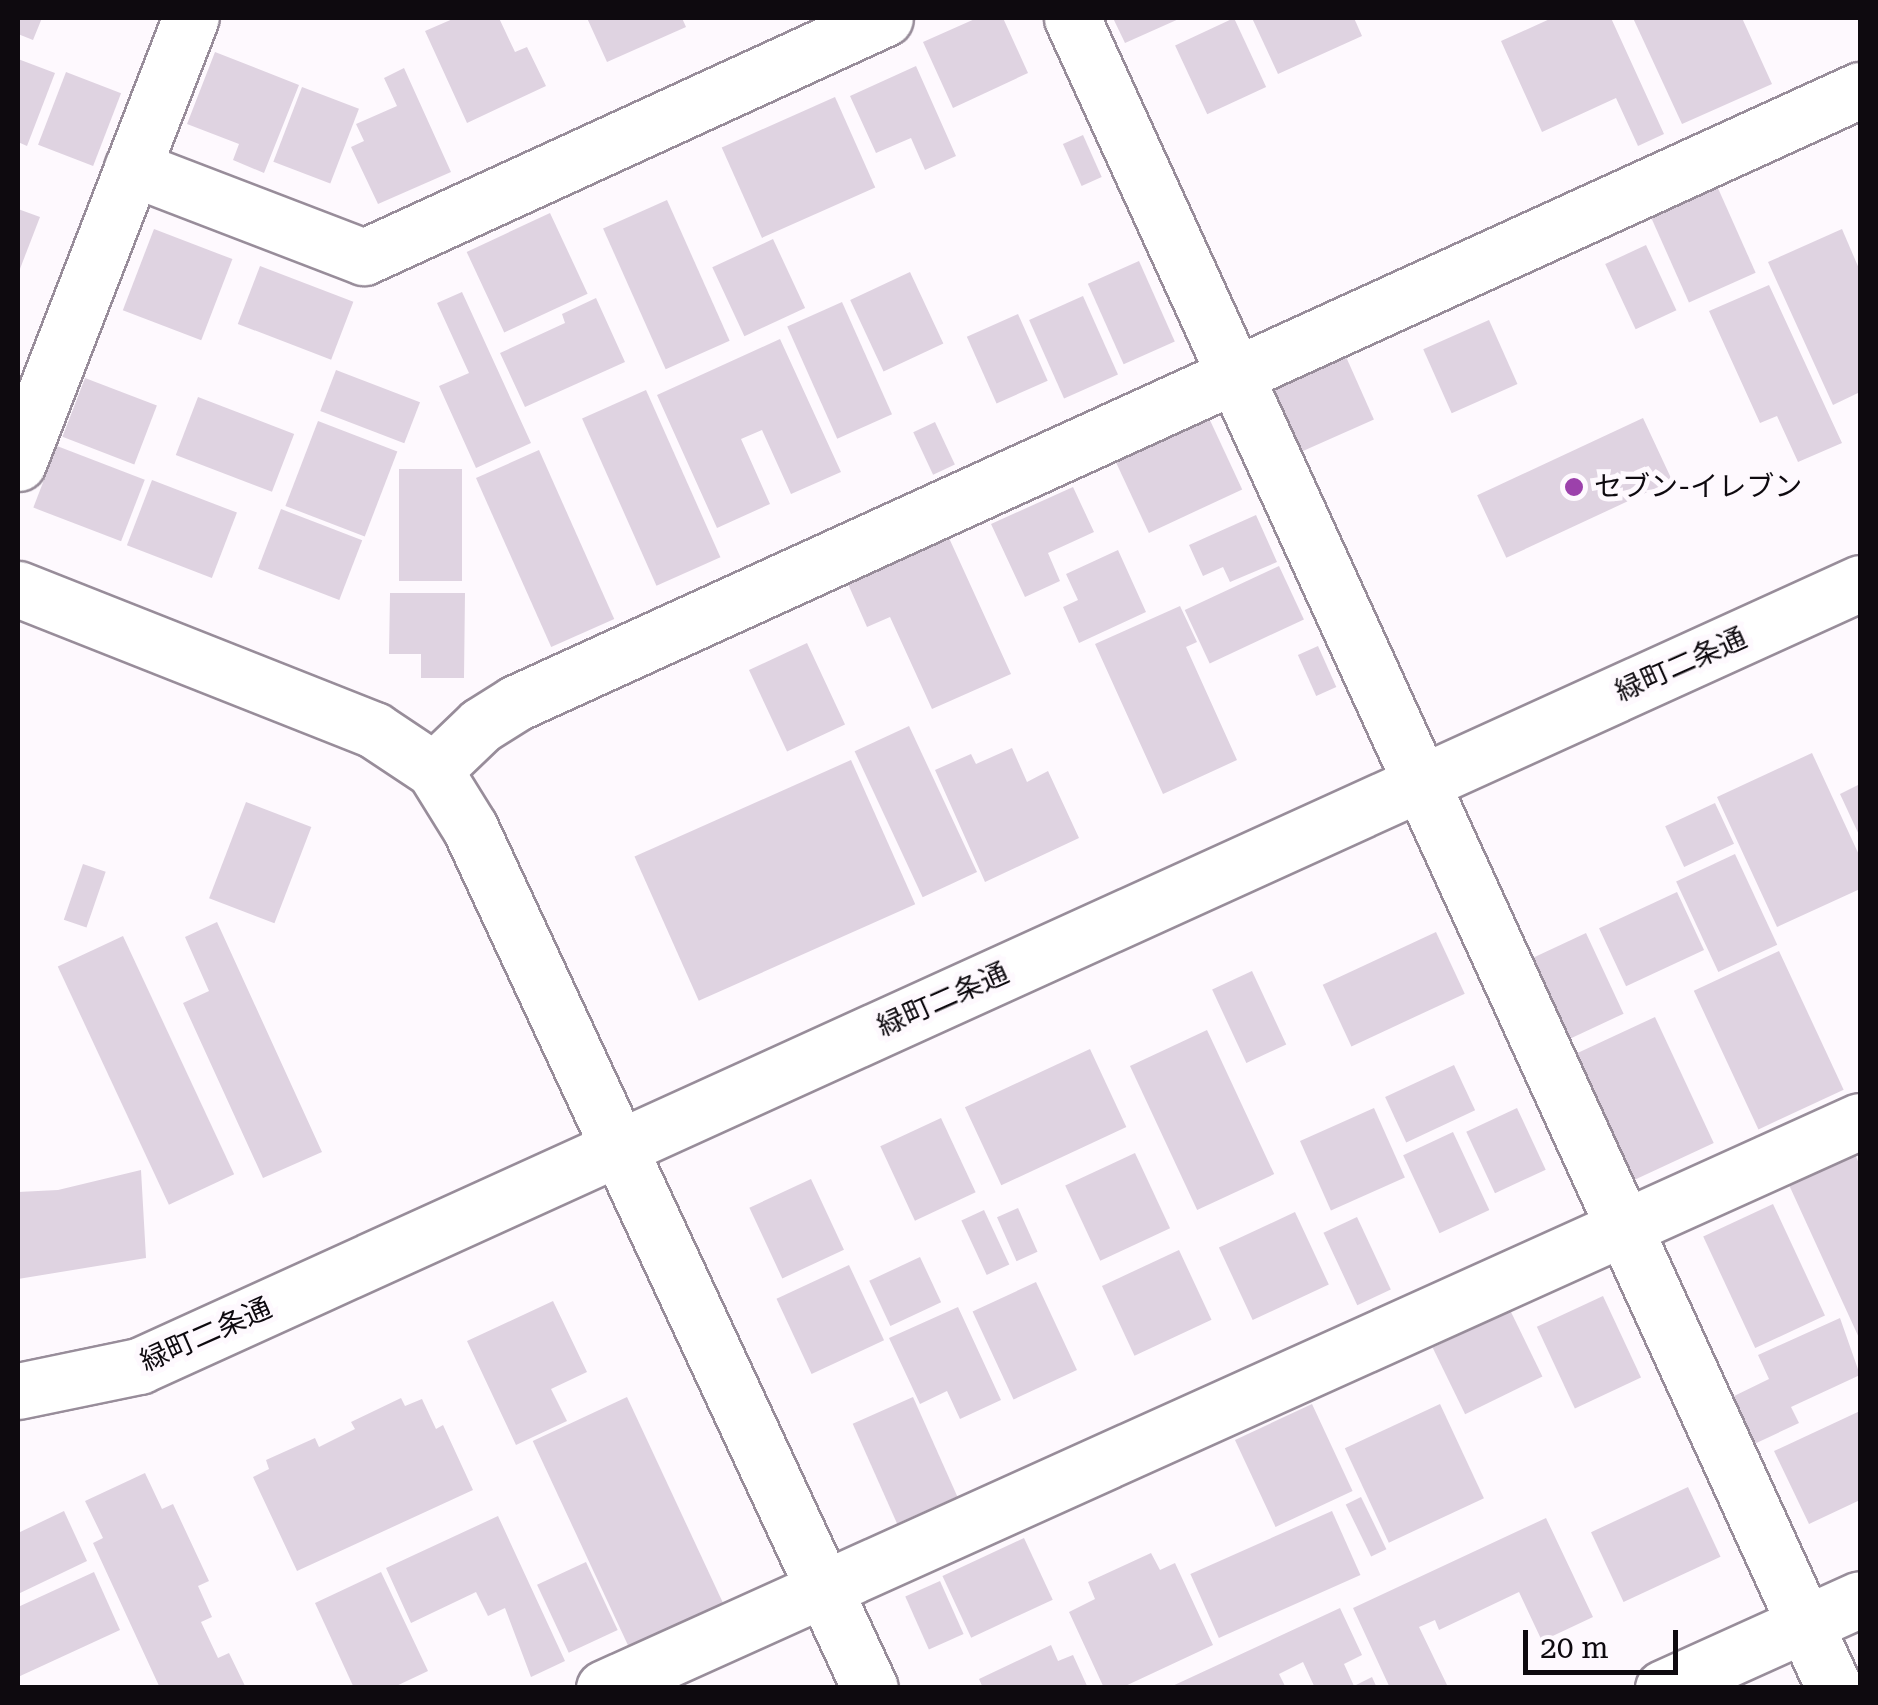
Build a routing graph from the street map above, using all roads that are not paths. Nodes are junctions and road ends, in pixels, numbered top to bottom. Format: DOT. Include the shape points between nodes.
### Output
graph roads {
  1 [pos="191,18"];
  2 [pos="885,18"];
  3 [pos="1072,18"];
  4 [pos="1860,90"];
  5 [pos="132,168"];
  6 [pos="1236,376"];
  7 [pos="18,463"];
  8 [pos="1860,583"];
  9 [pos="18,590"];
  10 [pos="434,770"];
  11 [pos="1424,782"];
  12 [pos="1860,1121"];
  13 [pos="617,1147"];
  14 [pos="1626,1228"];
  15 [pos="18,1391"];
  16 [pos="825,1588"];
  17 [pos="1860,1599"];
  18 [pos="1805,1624"];
  19 [pos="604,1688"];
  20 [pos="870,1688"];
  21 [pos="1663,1688"];
  22 [pos="1834,1688"];
  1 -- 5 [label="street"];
  2 -- 5 [label="street" via="364,257"];
  3 -- 6 [label="street"];
  4 -- 6 [label="street"];
  5 -- 7 [label="street"];
  6 -- 10 [label="street" via="516,703 482,724"];
  6 -- 11 [label="street"];
  8 -- 11 [label="street, 緑町二条通"];
  9 -- 10 [label="street" via="374,730"];
  10 -- 13 [label="street" via="470,828"];
  11 -- 13 [label="street, 緑町二条通"];
  11 -- 14 [label="street"];
  12 -- 14 [label="street"];
  13 -- 15 [label="street, 緑町二条通" via="139,1366"];
  13 -- 16 [label="street"];
  14 -- 16 [label="street"];
  14 -- 18 [label="street"];
  16 -- 19 [label="street"];
  16 -- 20 [label="street"];
  17 -- 18 [label="street"];
  18 -- 21 [label="street"];
  18 -- 22 [label="street"];
}
